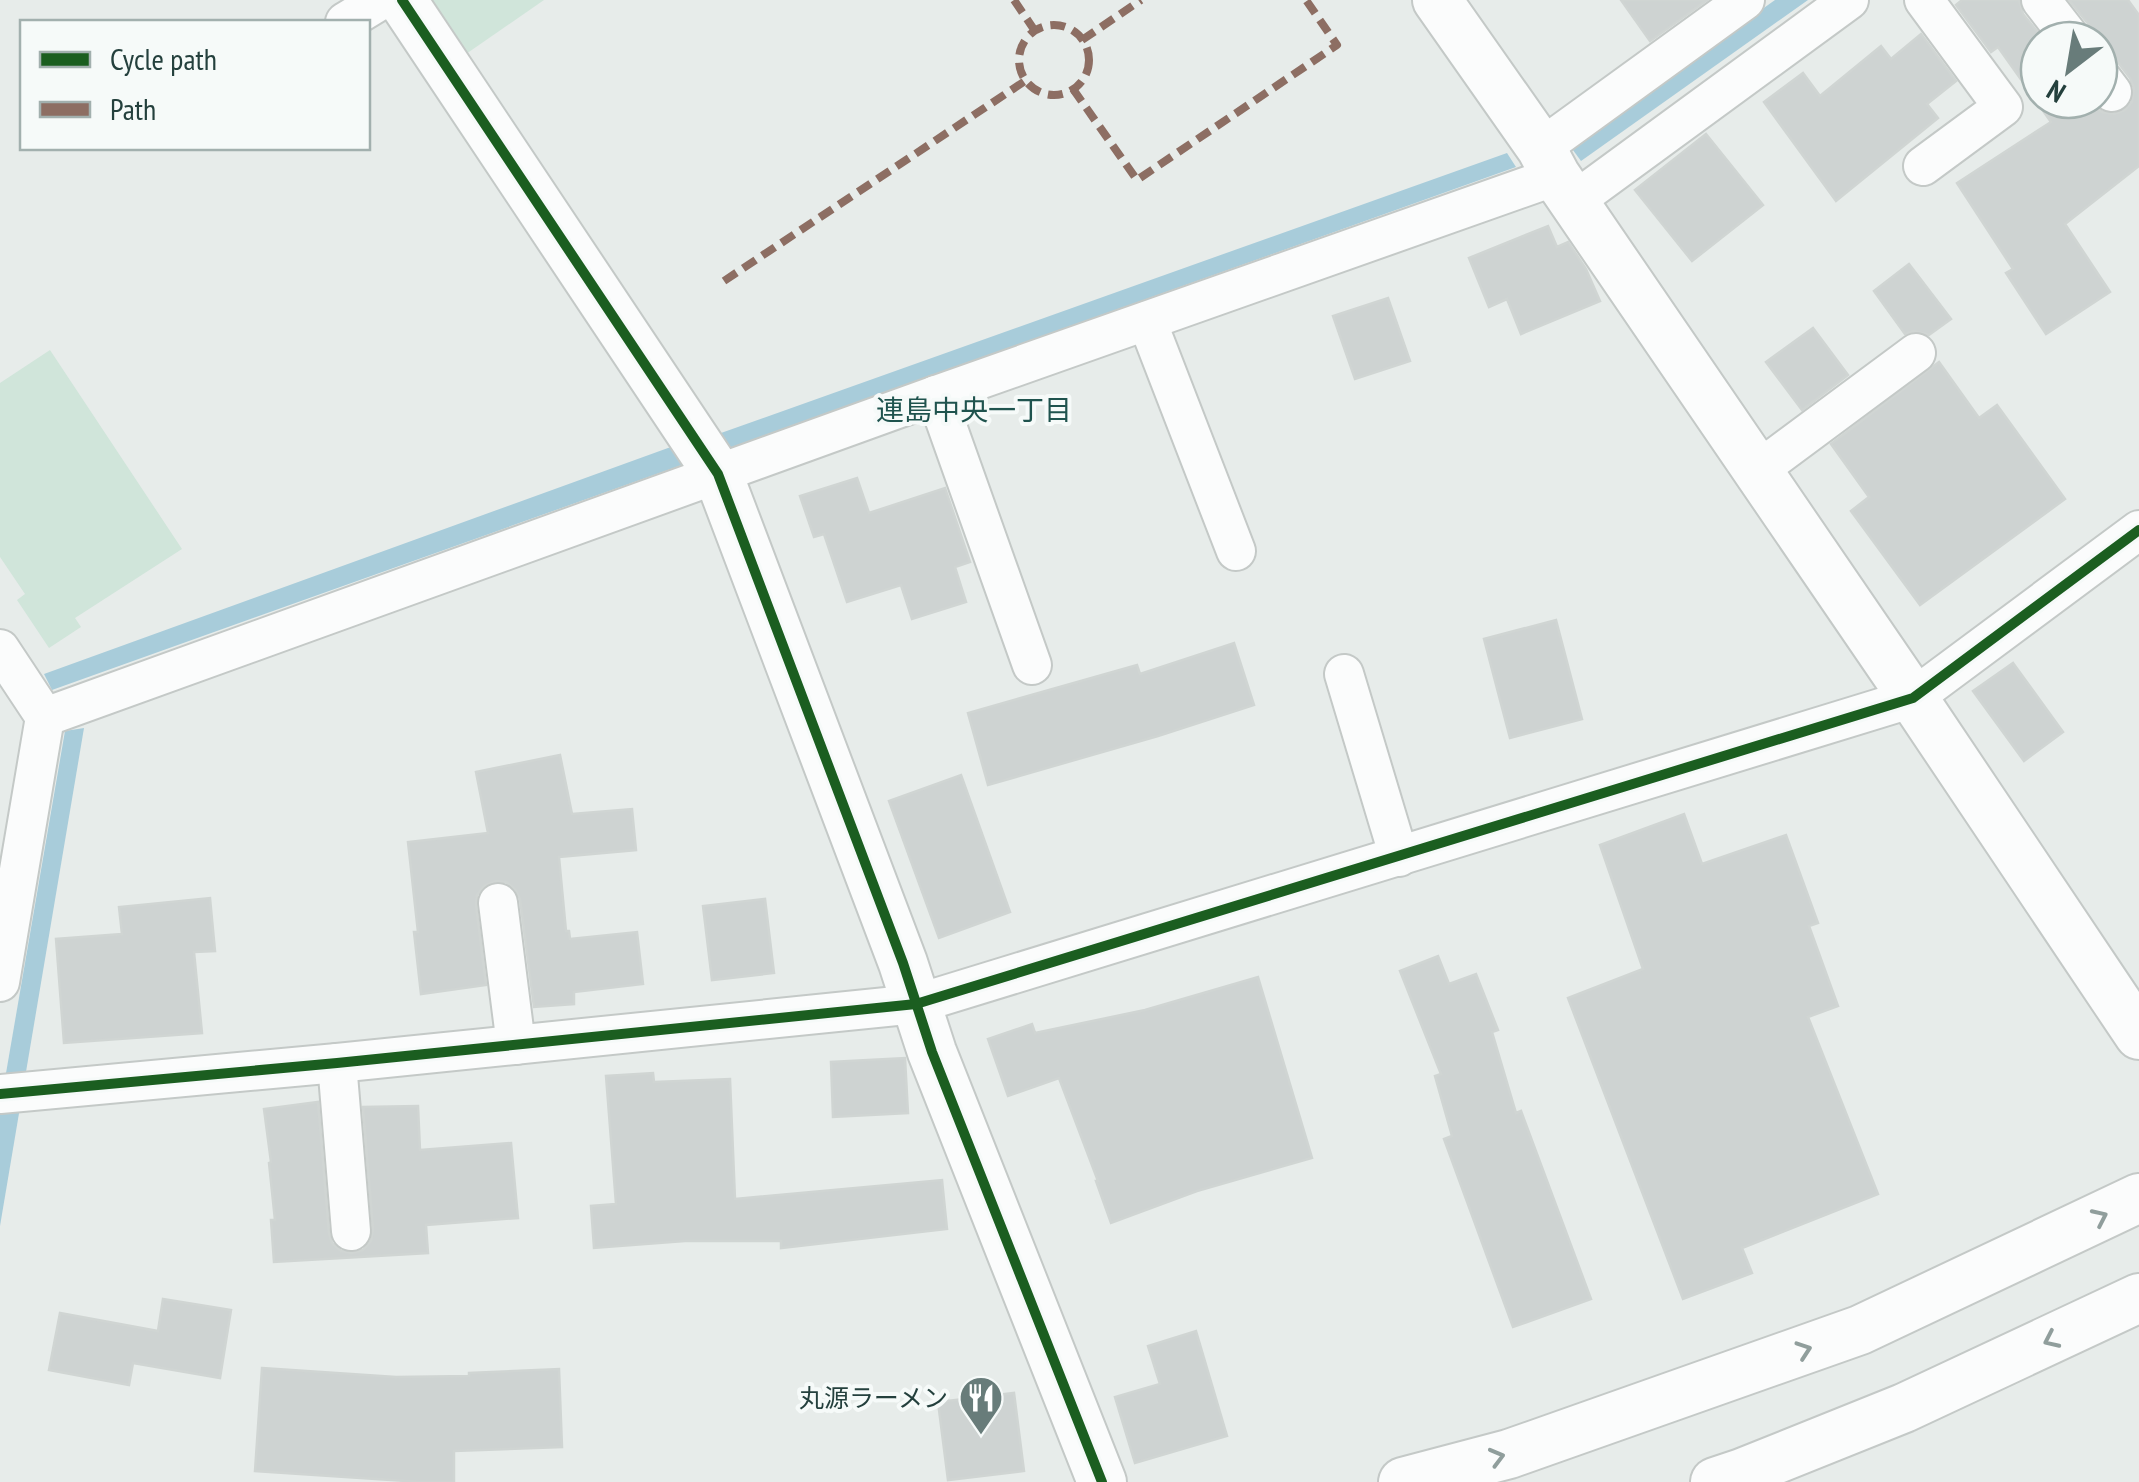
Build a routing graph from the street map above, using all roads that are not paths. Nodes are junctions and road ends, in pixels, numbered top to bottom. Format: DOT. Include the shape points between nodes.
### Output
graph roads {
  1 [pos="382,0"];
  2 [pos="402,0"];
  3 [pos="1437,0"];
  4 [pos="1745,0"];
  5 [pos="1849,0"];
  6 [pos="1924,0"];
  7 [pos="2041,0"];
  8 [pos="349,20"];
  9 [pos="2056,20"];
  10 [pos="1923,166"];
  11 [pos="1556,176"];
  12 [pos="1148,320"];
  13 [pos="1916,353"];
  14 [pos="936,395"];
  15 [pos="1757,470"];
  16 [pos="717,472"];
  17 [pos="2139,530"];
  18 [pos="1236,551"];
  19 [pos="0,648"];
  20 [pos="1032,665"];
  21 [pos="1344,674"];
  22 [pos="1914,698"];
  23 [pos="45,717"];
  24 [pos="1399,857"];
  25 [pos="498,903"];
  26 [pos="0,982"];
  27 [pos="916,1004"];
  28 [pos="2139,1035"];
  29 [pos="516,1045"];
  30 [pos="337,1064"];
  31 [pos="14,1094"];
  32 [pos="2139,1198"];
  33 [pos="351,1232"];
  34 [pos="2139,1298"];
  35 [pos="1102,1482"];
  36 [pos="1402,1482"];
  37 [pos="1715,1482"];
  1 -- 8 [label="street"];
  2 -- 16 [label="street"];
  3 -- 11 [label="street"];
  4 -- 11 [label="street"];
  5 -- 11 [label="street"];
  6 -- 10 [label="street" via="2002,106"];
  7 -- 9 [label="street"];
  11 -- 12 [label="street"];
  11 -- 15 [label="street"];
  12 -- 14 [label="street"];
  12 -- 18 [label="street"];
  13 -- 15 [label="street"];
  14 -- 16 [label="street"];
  14 -- 20 [label="street"];
  15 -- 22 [label="street"];
  16 -- 23 [label="street"];
  16 -- 27 [label="street"];
  17 -- 22 [label="street"];
  19 -- 23 [label="street"];
  21 -- 24 [label="street"];
  22 -- 24 [label="street"];
  22 -- 28 [label="street"];
  23 -- 26 [label="street"];
  24 -- 27 [label="street"];
  25 -- 29 [label="street"];
  27 -- 29 [label="street"];
  27 -- 35 [label="street"];
  29 -- 30 [label="street"];
  30 -- 31 [label="street"];
  30 -- 33 [label="street"];
  36 -- 32 [label="street, one-way" via="1509,1454 1860,1330"];
  34 -- 37 [label="street, one-way" via="1904,1408"];
}
